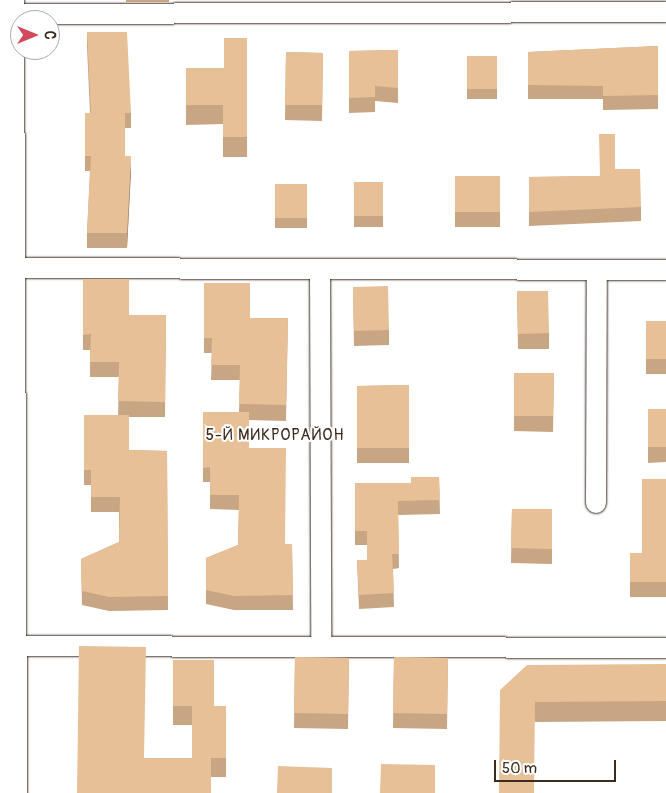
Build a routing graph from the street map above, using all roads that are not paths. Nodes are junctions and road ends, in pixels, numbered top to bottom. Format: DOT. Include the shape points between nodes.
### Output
graph roads {
  1 [pos="10,7"];
  2 [pos="666,12"];
  3 [pos="5,198"];
  4 [pos="11,268"];
  5 [pos="320,269"];
  6 [pos="596,270"];
  7 [pos="666,270"];
  8 [pos="596,503"];
  9 [pos="7,646"];
  10 [pos="321,647"];
  11 [pos="666,648"];
  12 [pos="13,793"];
  1 -- 2 [label="street"];
  1 -- 3 [label="street"];
  3 -- 4 [label="street"];
  4 -- 5 [label="street"];
  4 -- 9 [label="street"];
  5 -- 6 [label="street"];
  5 -- 10 [label="street"];
  6 -- 7 [label="street"];
  6 -- 8 [label="street"];
  9 -- 10 [label="street"];
  9 -- 12 [label="street"];
  10 -- 11 [label="street"];
}
